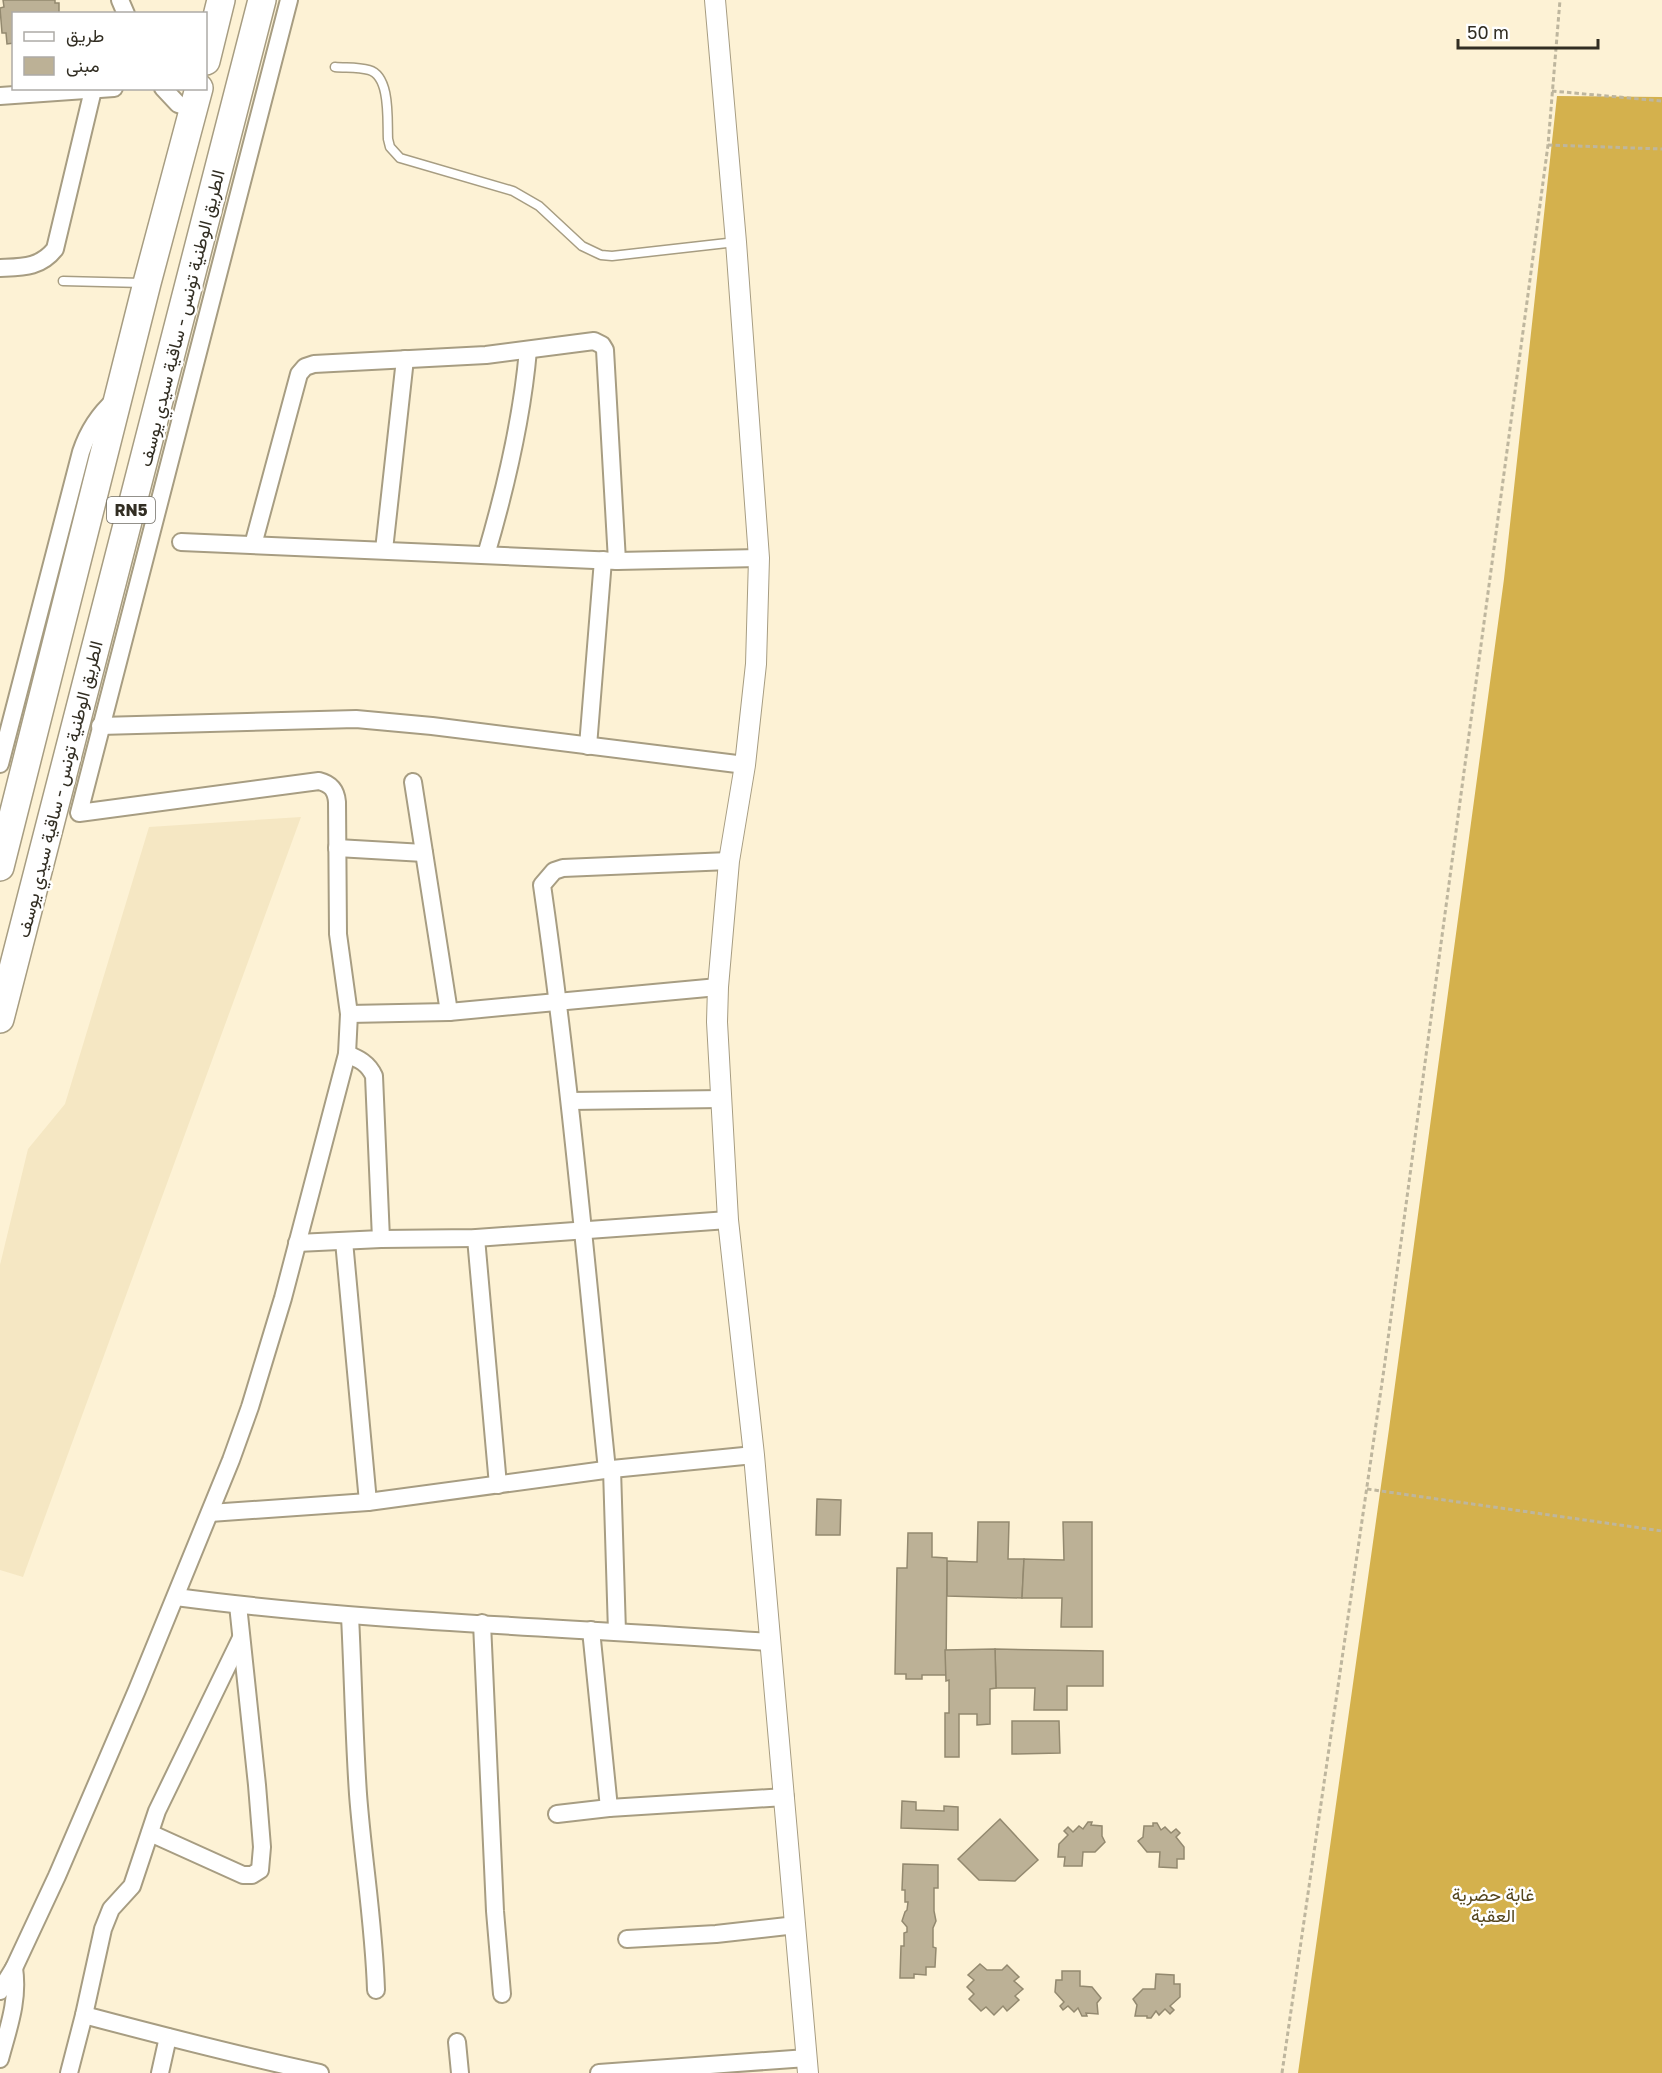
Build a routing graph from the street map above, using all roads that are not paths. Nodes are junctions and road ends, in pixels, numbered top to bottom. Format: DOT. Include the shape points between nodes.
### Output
graph roads {
  1 [pos="262,0"];
  2 [pos="289,0"];
  3 [pos="715,0"];
  4 [pos="216,6"];
  5 [pos="207,56"];
  6 [pos="335,67"];
  7 [pos="93,90"];
  8 [pos="164,90"];
  9 [pos="0,96"];
  10 [pos="196,99"];
  11 [pos="736,242"];
  12 [pos="0,268"];
  13 [pos="63,281"];
  14 [pos="147,283"];
  15 [pos="528,350"];
  16 [pos="405,359"];
  17 [pos="118,397"];
  18 [pos="181,542"];
  19 [pos="253,545"];
  20 [pos="384,550"];
  21 [pos="486,555"];
  22 [pos="759,558"];
  23 [pos="610,560"];
  24 [pos="100,726"];
  25 [pos="588,746"];
  26 [pos="0,764"];
  27 [pos="745,765"];
  28 [pos="413,782"];
  29 [pos="337,848"];
  30 [pos="424,853"];
  31 [pos="729,861"];
  32 [pos="0,867"];
  33 [pos="718,987"];
  34 [pos="559,1001"];
  35 [pos="449,1012"];
  36 [pos="349,1014"];
  37 [pos="0,1019"];
  38 [pos="346,1054"];
  39 [pos="722,1099"];
  40 [pos="570,1101"];
  41 [pos="728,1220"];
  42 [pos="582,1229"];
  43 [pos="476,1238"];
  44 [pos="381,1239"];
  45 [pos="344,1241"];
  46 [pos="297,1243"];
  47 [pos="754,1455"];
  48 [pos="610,1469"];
  49 [pos="498,1485"];
  50 [pos="368,1502"];
  51 [pos="210,1513"];
  52 [pos="176,1597"];
  53 [pos="238,1605"];
  54 [pos="350,1616"];
  55 [pos="482,1623"];
  56 [pos="591,1630"];
  57 [pos="617,1632"];
  58 [pos="242,1638"];
  59 [pos="770,1642"];
  60 [pos="785,1797"];
  61 [pos="609,1808"];
  62 [pos="557,1814"];
  63 [pos="150,1833"];
  64 [pos="796,1925"];
  65 [pos="627,1939"];
  66 [pos="14,1968"];
  67 [pos="376,1990"];
  68 [pos="0,1991"];
  69 [pos="502,1994"];
  70 [pos="84,2015"];
  71 [pos="168,2037"];
  72 [pos="456,2042"];
  73 [pos="0,2059"];
  74 [pos="808,2065"];
  75 [pos="286,2070"];
  76 [pos="69,2073"];
  77 [pos="160,2073"];
  78 [pos="320,2073"];
  79 [pos="460,2073"];
  80 [pos="599,2073"];
  1 -- 37 [label="highway, الطريق الوطنية تونس - ساقية سيدي يوسف / RN5"];
  2 -- 24 [label="street"];
  3 -- 11 [label="street"];
  4 -- 5 [label="highway"];
  6 -- 11 [label="lane" via="368,69 380,77 388,140 400,158 520,195 539,206 591,251 612,256"];
  7 -- 9 [label="street"];
  7 -- 12 [label="street" via="55,249 36,265"];
  8 -- 10 [label="street" via="178,104"];
  10 -- 14 [label="highway, الطريق الوطنية تونس - ساقية سيدي يوسف / RN5"];
  11 -- 22 [label="street"];
  13 -- 14 [label="lane"];
  14 -- 17 [label="highway, الطريق الوطنية تونس - ساقية سيدي يوسف / RN5"];
  15 -- 16 [label="street"];
  15 -- 21 [label="street" via="524,395 506,487"];
  15 -- 23 [label="street" via="594,341 605,350"];
  16 -- 19 [label="street" via="314,364 299,374"];
  16 -- 20 [label="street"];
  17 -- 26 [label="street" via="91,427 81,452"];
  17 -- 32 [label="highway, الطريق الوطنية تونس - ساقية سيدي يوسف / RN5"];
  18 -- 19 [label="street"];
  19 -- 20 [label="street"];
  20 -- 21 [label="street"];
  21 -- 23 [label="street"];
  22 -- 23 [label="street"];
  22 -- 27 [label="street" via="756,664"];
  23 -- 25 [label="street"];
  24 -- 25 [label="street" via="356,719"];
  24 -- 29 [label="street" via="79,813 319,781 336,794"];
  25 -- 27 [label="street"];
  27 -- 31 [label="street"];
  28 -- 30 [label="street"];
  29 -- 30 [label="street"];
  29 -- 36 [label="street" via="338,934"];
  30 -- 35 [label="street"];
  31 -- 33 [label="street"];
  31 -- 34 [label="street" via="554,871 542,885"];
  33 -- 34 [label="street"];
  33 -- 39 [label="street"];
  34 -- 35 [label="street"];
  34 -- 40 [label="street"];
  35 -- 36 [label="street"];
  36 -- 38 [label="street"];
  38 -- 44 [label="street" via="360,1060 374,1076"];
  38 -- 46 [label="street"];
  39 -- 40 [label="street"];
  39 -- 41 [label="street"];
  40 -- 42 [label="street"];
  41 -- 42 [label="street"];
  41 -- 47 [label="street"];
  42 -- 43 [label="street"];
  42 -- 48 [label="street"];
  43 -- 44 [label="street"];
  43 -- 49 [label="street"];
  44 -- 45 [label="street"];
  45 -- 46 [label="street"];
  45 -- 50 [label="street"];
  46 -- 51 [label="street" via="265,1364"];
  47 -- 48 [label="street"];
  47 -- 59 [label="street"];
  48 -- 49 [label="street"];
  48 -- 57 [label="street"];
  49 -- 50 [label="street"];
  50 -- 51 [label="street"];
  51 -- 52 [label="street"];
  52 -- 53 [label="street"];
  52 -- 66 [label="street" via="98,1784"];
  53 -- 54 [label="street"];
  53 -- 58 [label="street"];
  54 -- 55 [label="street"];
  54 -- 67 [label="street" via="358,1793 375,1946"];
  55 -- 56 [label="street"];
  55 -- 69 [label="street"];
  56 -- 57 [label="street"];
  56 -- 61 [label="street"];
  57 -- 59 [label="street"];
  58 -- 63 [label="street" via="157,1811"];
  58 -- 63 [label="street" via="262,1847 260,1870 243,1875"];
  59 -- 60 [label="street"];
  60 -- 61 [label="street"];
  60 -- 64 [label="street"];
  61 -- 62 [label="street"];
  63 -- 70 [label="street" via="132,1886 111,1909 103,1929"];
  64 -- 65 [label="street"];
  64 -- 74 [label="street"];
  66 -- 68 [label="street"];
  66 -- 73 [label="street" via="14,2007"];
  70 -- 71 [label="street"];
  70 -- 76 [label="street"];
  71 -- 75 [label="street"];
  71 -- 77 [label="street"];
  72 -- 79 [label="street"];
  74 -- 80 [label="street"];
  75 -- 78 [label="street"];
}
